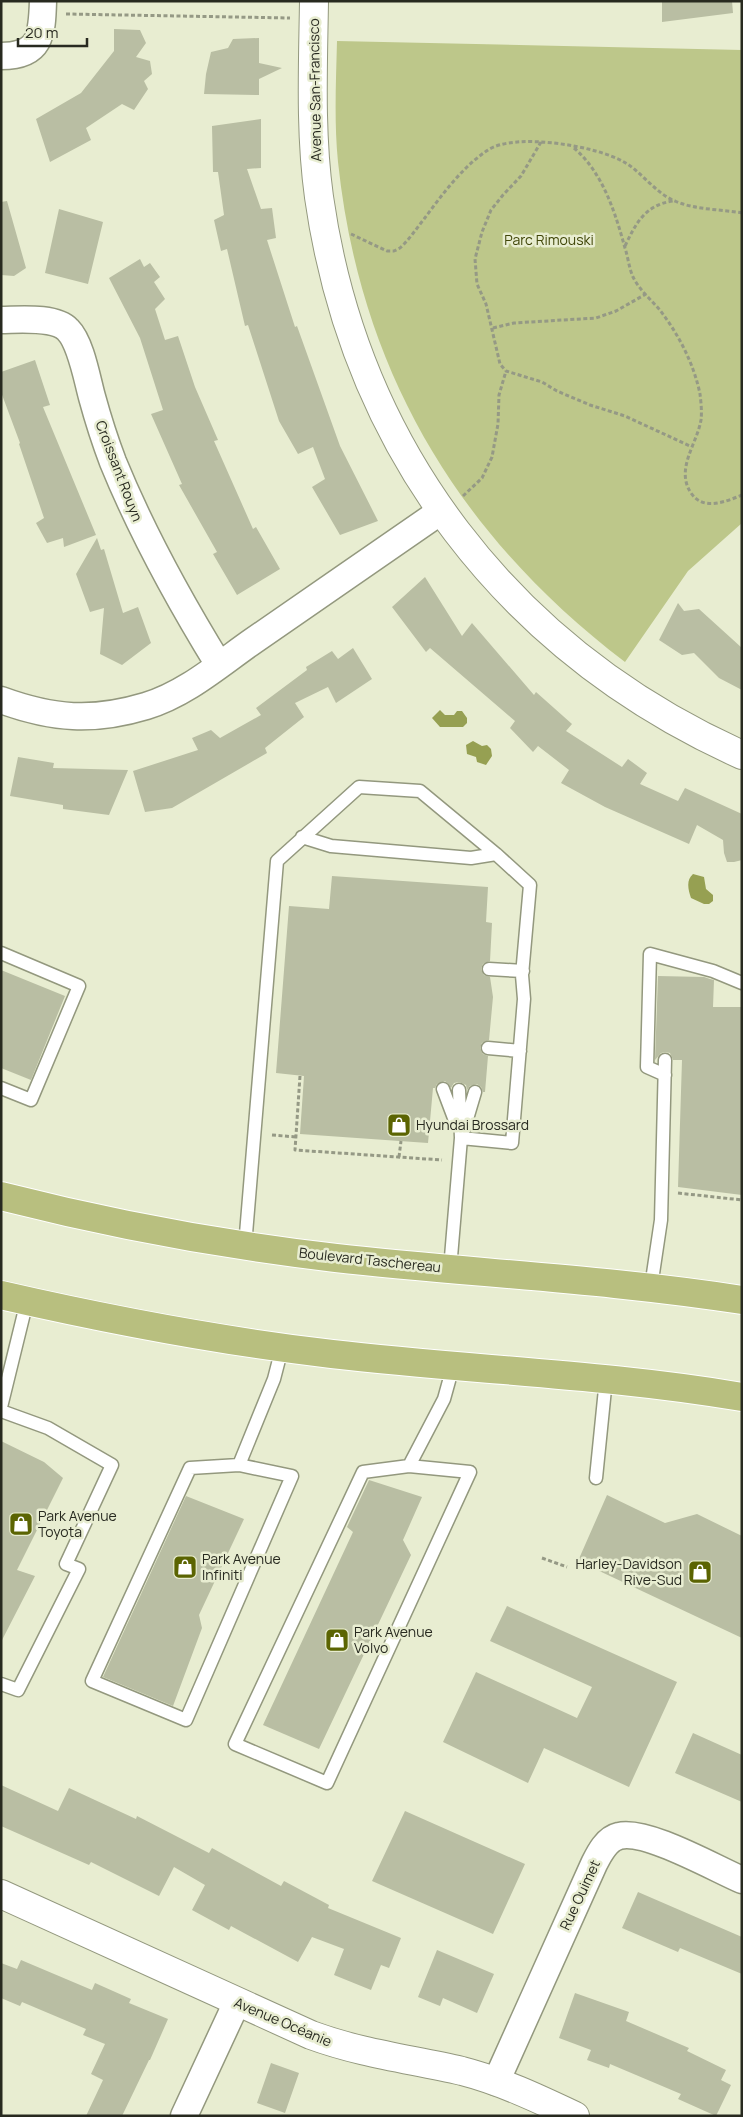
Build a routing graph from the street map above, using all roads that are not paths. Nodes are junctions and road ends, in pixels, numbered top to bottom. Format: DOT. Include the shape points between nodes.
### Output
graph roads {
  1 [pos="52,8"];
  2 [pos="304,10"];
  3 [pos="1,56"];
  4 [pos="1,320"];
  5 [pos="450,506"];
  6 [pos="219,665"];
  7 [pos="1,700"];
  8 [pos="742,755"];
  9 [pos="302,837"];
  10 [pos="496,854"];
  11 [pos="1,953"];
  12 [pos="489,969"];
  13 [pos="523,971"];
  14 [pos="742,983"];
  15 [pos="488,1048"];
  16 [pos="520,1051"];
  17 [pos="665,1060"];
  18 [pos="665,1075"];
  19 [pos="1,1088"];
  20 [pos="443,1089"];
  21 [pos="460,1090"];
  22 [pos="475,1092"];
  23 [pos="461,1138"];
  24 [pos="1,1196"];
  25 [pos="246,1246"];
  26 [pos="450,1269"];
  27 [pos="651,1287"];
  28 [pos="14,1298"];
  29 [pos="742,1300"];
  30 [pos="282,1348"];
  31 [pos="451,1364"];
  32 [pos="606,1379"];
  33 [pos="742,1397"];
  34 [pos="1,1407"];
  35 [pos="1,1411"];
  36 [pos="239,1466"];
  37 [pos="409,1466"];
  38 [pos="596,1478"];
  39 [pos="1,1684"];
  40 [pos="742,1880"];
  41 [pos="1,1894"];
  42 [pos="237,2002"];
  43 [pos="496,2082"];
  44 [pos="184,2116"];
  45 [pos="575,2116"];
  1 -- 3 [label="street" via="35,45 16,56"];
  2 -- 5 [label="street, Avenue San-Francisco" via="316,170 338,294 358,357 381,410 419,478"];
  4 -- 6 [label="street, Croissant Rouyn" via="51,322 69,331 106,441 133,508"];
  5 -- 6 [label="street"];
  5 -- 8 [label="street, Avenue San-Francisco" via="461,539 547,630 626,692 681,726"];
  6 -- 7 [label="street" via="166,698 116,713 51,715"];
  9 -- 10 [label="lane" via="331,846 471,858"];
  9 -- 10 [label="lane" via="359,787 420,791"];
  9 -- 25 [label="lane" via="277,861"];
  10 -- 13 [label="lane" via="530,886"];
  11 -- 19 [label="lane" via="79,986 32,1100"];
  12 -- 13 [label="lane"];
  13 -- 16 [label="lane"];
  14 -- 18 [label="lane" via="714,971 650,954 647,1067"];
  15 -- 16 [label="lane"];
  16 -- 23 [label="lane" via="512,1143"];
  17 -- 18 [label="lane"];
  18 -- 27 [label="lane" via="661,1220"];
  20 -- 23 [label="lane"];
  21 -- 23 [label="lane"];
  22 -- 23 [label="lane"];
  23 -- 26 [label="lane"];
  24 -- 25 [label="main road, Boulevard Taschereau" via="155,1231"];
  25 -- 26 [label="main road, Boulevard Taschereau"];
  26 -- 27 [label="main road, Boulevard Taschereau"];
  27 -- 29 [label="main road, Boulevard Taschereau"];
  28 -- 30 [label="main road" via="133,1324"];
  28 -- 34 [label="lane"];
  30 -- 31 [label="main road"];
  30 -- 36 [label="lane" via="274,1379"];
  31 -- 32 [label="main road"];
  31 -- 37 [label="lane" via="444,1399"];
  32 -- 33 [label="main road"];
  32 -- 38 [label="lane"];
  35 -- 39 [label="lane" via="48,1428 112,1466 66,1564 79,1569 18,1690"];
  36 -- 36 [label="lane" via="292,1476 186,1720 92,1681 190,1468"];
  37 -- 37 [label="lane" via="470,1472 328,1783 235,1744 363,1472"];
  40 -- 43 [label="street, Rue Ouimet" via="643,1836 625,1835 612,1839 594,1864"];
  41 -- 42 [label="street, Avenue Océanie"];
  42 -- 43 [label="street, Avenue Océanie" via="342,2047"];
  42 -- 44 [label="street"];
  43 -- 45 [label="street, Avenue Océanie"];
}
